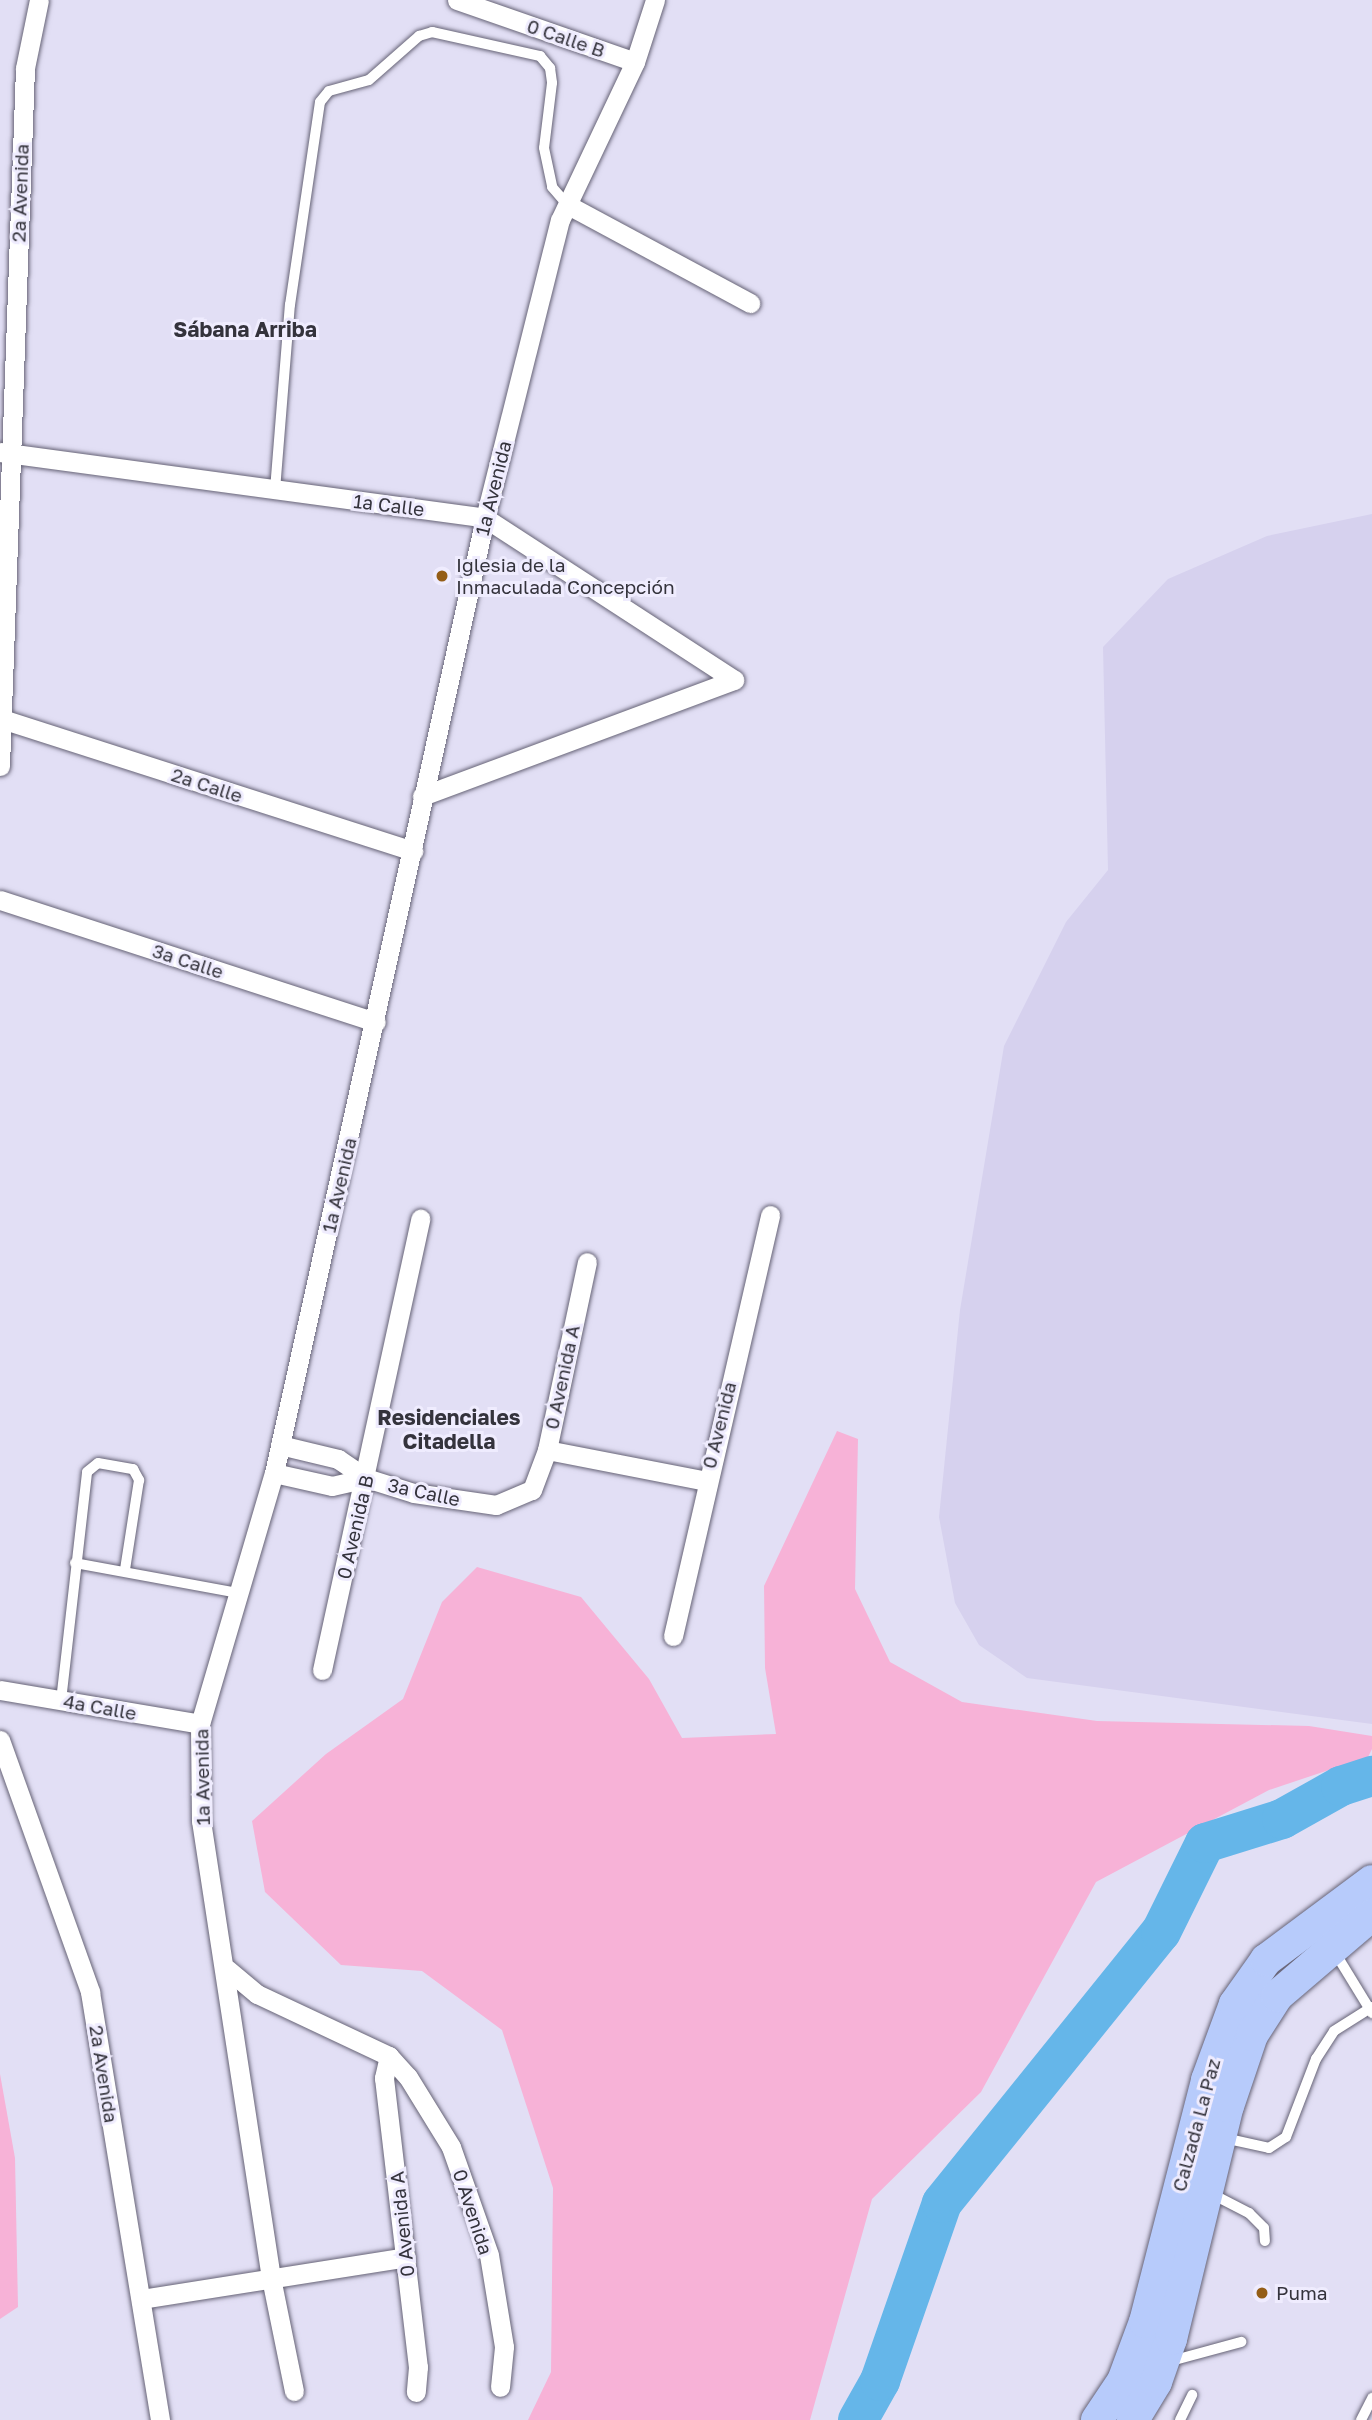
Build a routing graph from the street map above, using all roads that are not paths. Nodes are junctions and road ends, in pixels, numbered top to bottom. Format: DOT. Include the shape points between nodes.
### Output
graph roads {
  1 [pos="39,0"];
  2 [pos="457,0"];
  3 [pos="655,0"];
  4 [pos="635,62"];
  5 [pos="568,205"];
  6 [pos="750,303"];
  7 [pos="4,454"];
  8 [pos="275,490"];
  9 [pos="485,518"];
  10 [pos="2,719"];
  11 [pos="1,745"];
  12 [pos="0,766"];
  13 [pos="422,796"];
  14 [pos="413,851"];
  15 [pos="0,900"];
  16 [pos="376,1022"];
  17 [pos="770,1215"];
  18 [pos="420,1219"];
  19 [pos="587,1262"];
  20 [pos="280,1446"];
  21 [pos="547,1450"];
  22 [pos="274,1473"];
  23 [pos="366,1478"];
  24 [pos="706,1481"];
  25 [pos="532,1490"];
  26 [pos="75,1563"];
  27 [pos="125,1569"];
  28 [pos="239,1592"];
  29 [pos="673,1636"];
  30 [pos="321,1670"];
  31 [pos="0,1690"];
  32 [pos="61,1701"];
  33 [pos="200,1724"];
  34 [pos="0,1740"];
  35 [pos="1372,1881"];
  36 [pos="1372,1915"];
  37 [pos="1331,1947"];
  38 [pos="227,1969"];
  39 [pos="1371,2010"];
  40 [pos="389,2056"];
  41 [pos="1220,2137"];
  42 [pos="1209,2193"];
  43 [pos="1265,2241"];
  44 [pos="406,2257"];
  45 [pos="271,2278"];
  46 [pos="142,2300"];
  47 [pos="1241,2342"];
  48 [pos="1164,2362"];
  49 [pos="500,2387"];
  50 [pos="294,2391"];
  51 [pos="416,2392"];
  52 [pos="1192,2395"];
  53 [pos="1372,2398"];
  54 [pos="160,2420"];
  55 [pos="1097,2420"];
  56 [pos="1132,2420"];
  57 [pos="1180,2420"];
  58 [pos="1361,2420"];
  1 -- 7 [label="street, 2a Avenida" via="25,68"];
  2 -- 4 [label="street, 0 Calle B"];
  3 -- 4 [label="street, 1a Avenida"];
  4 -- 5 [label="street, 1a Avenida"];
  5 -- 6 [label="street"];
  5 -- 8 [label="lane" via="552,187 544,148 552,83 550,68 540,56 432,32 419,36 369,80 328,92 320,102 290,305"];
  5 -- 9 [label="street, 1a Avenida"];
  7 -- 8 [label="street, 1a Calle"];
  7 -- 10 [label="street, 2a Avenida"];
  8 -- 9 [label="street, 1a Calle"];
  9 -- 13 [label="street, 1a Avenida"];
  9 -- 13 [label="street, 1a Calle" via="734,680"];
  10 -- 11 [label="street, 2a Avenida"];
  10 -- 14 [label="street, 2a Calle"];
  11 -- 12 [label="street, 2a Avenida"];
  13 -- 14 [label="street, 1a Avenida"];
  14 -- 16 [label="street, 1a Avenida"];
  15 -- 16 [label="street, 3a Calle"];
  16 -- 20 [label="street, 1a Avenida"];
  17 -- 24 [label="street, 0 Avenida"];
  18 -- 23 [label="street, 0 Avenida B"];
  19 -- 21 [label="street, 0 Avenida A"];
  20 -- 22 [label="street, 1a Avenida"];
  20 -- 23 [label="street" via="338,1459"];
  21 -- 24 [label="street"];
  21 -- 25 [label="street, 0 Avenida A"];
  22 -- 23 [label="street, 3a Calle" via="332,1486"];
  22 -- 28 [label="street, 1a Avenida"];
  23 -- 25 [label="street, 3a Calle" via="414,1493 496,1505"];
  23 -- 30 [label="street, 0 Avenida B"];
  24 -- 29 [label="street, 0 Avenida"];
  26 -- 27 [label="lane"];
  26 -- 27 [label="lane" via="87,1472 98,1463 133,1469 139,1480"];
  26 -- 32 [label="lane"];
  27 -- 28 [label="lane"];
  28 -- 33 [label="street, 1a Avenida"];
  31 -- 32 [label="street, 4a Calle"];
  32 -- 33 [label="street, 4a Calle"];
  33 -- 38 [label="street, 1a Avenida" via="201,1821"];
  34 -- 46 [label="street, 2a Avenida" via="90,1992"];
  35 -- 55 [label="main road, Calzada La Paz" via="1266,1960 1235,2004 1207,2080 1145,2322 1123,2381"];
  36 -- 37 [label="main road, Calzada La Paz"];
  37 -- 39 [label="lane"];
  37 -- 41 [label="main road, Calzada La Paz" via="1265,2013 1242,2058"];
  38 -- 40 [label="street" via="257,1994"];
  38 -- 45 [label="street, 1a Avenida"];
  39 -- 41 [label="lane" via="1334,2031 1316,2059 1286,2137 1269,2148"];
  40 -- 44 [label="street, 0 Avenida A" via="384,2078"];
  40 -- 49 [label="street, 0 Avenida" via="451,2147 489,2255 504,2347"];
  41 -- 42 [label="main road, Calzada La Paz"];
  42 -- 43 [label="lane" via="1249,2213 1264,2228"];
  42 -- 48 [label="main road, Calzada La Paz"];
  44 -- 45 [label="street"];
  44 -- 51 [label="street, 0 Avenida A" via="418,2367"];
  45 -- 46 [label="street"];
  45 -- 50 [label="street, 1a Avenida"];
  46 -- 54 [label="street, 2a Avenida"];
  47 -- 48 [label="lane"];
  48 -- 56 [label="main road, Calzada La Paz"];
  52 -- 57 [label="lane"];
  53 -- 58 [label="lane"];
}
